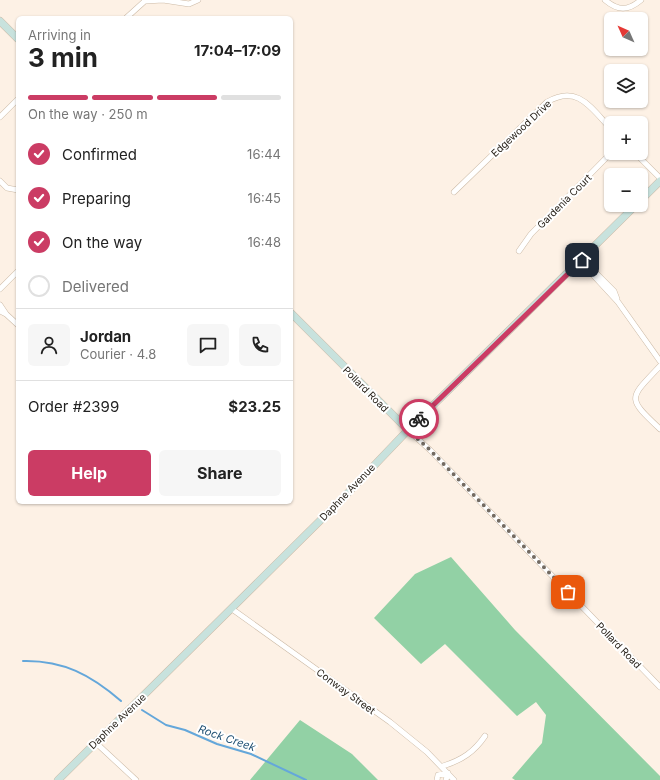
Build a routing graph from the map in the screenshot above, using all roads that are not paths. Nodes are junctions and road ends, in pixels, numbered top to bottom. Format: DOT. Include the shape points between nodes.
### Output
graph roads {
  1 [pos="198,0"];
  2 [pos="605,0"];
  3 [pos="641,0"];
  4 [pos="146,1"];
  5 [pos="128,16"];
  6 [pos="0,21"];
  7 [pos="16,37"];
  8 [pos="16,101"];
  9 [pos="0,117"];
  10 [pos="604,122"];
  11 [pos="605,160"];
  12 [pos="642,160"];
  13 [pos="660,178"];
  14 [pos="660,181"];
  15 [pos="0,182"];
  16 [pos="16,190"];
  17 [pos="454,192"];
  18 [pos="648,193"];
  19 [pos="629,212"];
  20 [pos="519,251"];
  21 [pos="582,260"];
  22 [pos="16,273"];
  23 [pos="0,289"];
  24 [pos="0,305"];
  25 [pos="0,311"];
  26 [pos="6,314"];
  27 [pos="293,315"];
  28 [pos="16,323"];
  29 [pos="660,361"];
  30 [pos="660,366"];
  31 [pos="660,429"];
  32 [pos="408,430"];
  33 [pos="232,609"];
  34 [pos="660,687"];
  35 [pos="485,736"];
  36 [pos="95,742"];
  37 [pos="443,766"];
  38 [pos="448,773"];
  39 [pos="58,780"];
  40 [pos="136,780"];
  41 [pos="437,780"];
  42 [pos="446,780"];
  43 [pos="454,780"];
  1 -- 4 [label="street" via="190,4 163,0"];
  2 -- 3 [label="street" via="614,7 624,9"];
  4 -- 5 [label="street"];
  6 -- 7 [label="street"];
  8 -- 9 [label="street"];
  10 -- 17 [label="street, Edgewood Drive" via="583,102 571,95 558,96 547,102"];
  11 -- 20 [label="street, Gardenia Court" via="531,234"];
  12 -- 13 [label="street"];
  14 -- 18 [label="street"];
  15 -- 16 [label="street" via="7,188"];
  19 -- 21 [label="street, Daphne Avenue"];
  21 -- 29 [label="street" via="618,302"];
  21 -- 32 [label="street, Daphne Avenue"];
  22 -- 23 [label="street"];
  24 -- 26 [label="street"];
  25 -- 26 [label="street"];
  26 -- 28 [label="street"];
  27 -- 32 [label="street, Pollard Road"];
  30 -- 31 [label="street" via="636,394 635,401 637,407"];
  32 -- 33 [label="street, Daphne Avenue"];
  32 -- 34 [label="street, Pollard Road"];
  33 -- 36 [label="street, Daphne Avenue"];
  33 -- 37 [label="street, Conway Street" via="390,722"];
  35 -- 37 [label="street" via="469,754 459,761"];
  36 -- 39 [label="street, Daphne Avenue"];
  36 -- 40 [label="street"];
  37 -- 38 [label="street, Conway Street"];
  38 -- 41 [label="street" via="438,775"];
  38 -- 42 [label="street"];
  38 -- 43 [label="street, Conway Street"];
}
